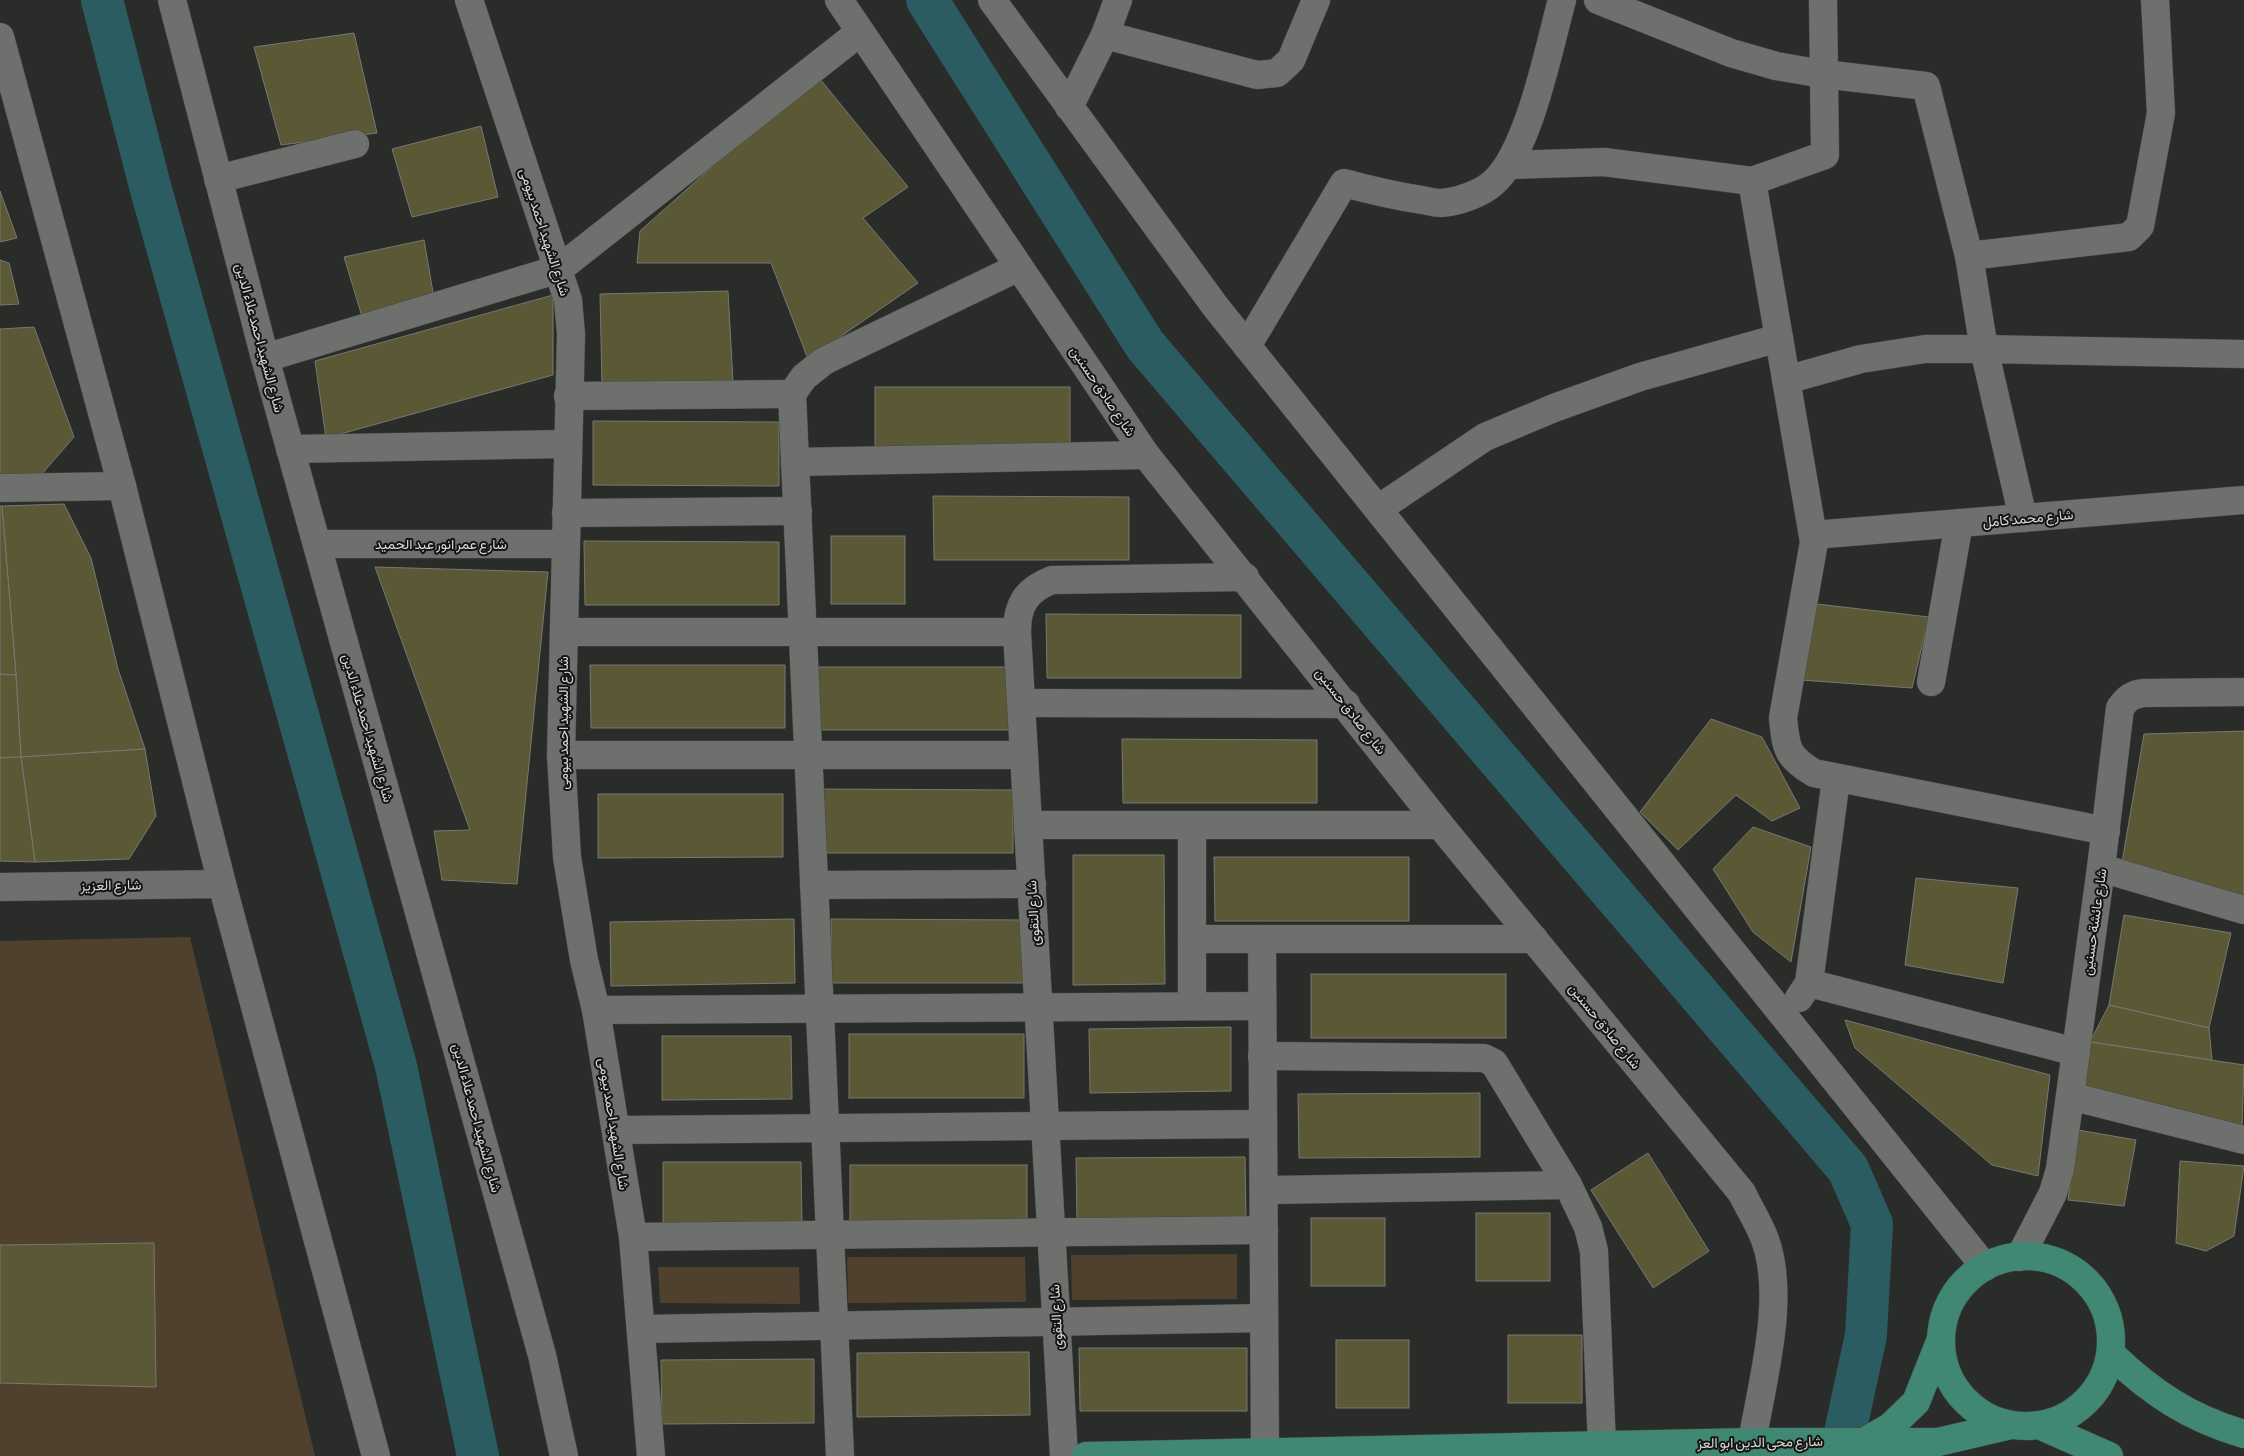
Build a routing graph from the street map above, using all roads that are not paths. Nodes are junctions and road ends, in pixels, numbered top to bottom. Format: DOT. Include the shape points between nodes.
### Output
graph roads {
  1 [pos="172,0"];
  2 [pos="469,0"];
  3 [pos="839,0"];
  4 [pos="992,0"];
  5 [pos="1118,0"];
  6 [pos="1316,0"];
  7 [pos="1562,0"];
  8 [pos="1598,0"];
  9 [pos="1823,0"];
  10 [pos="2155,0"];
  11 [pos="860,32"];
  12 [pos="1105,35"];
  13 [pos="0,37"];
  14 [pos="4,70"];
  15 [pos="1823,74"];
  16 [pos="1069,107"];
  17 [pos="355,144"];
  18 [pos="1509,165"];
  19 [pos="218,179"];
  20 [pos="1752,180"];
  21 [pos="1969,256"];
  22 [pos="1019,267"];
  23 [pos="559,269"];
  24 [pos="1779,338"];
  25 [pos="1247,346"];
  26 [pos="1984,349"];
  27 [pos="2244,354"];
  28 [pos="265,358"];
  29 [pos="1786,380"];
  30 [pos="792,394"];
  31 [pos="568,396"];
  32 [pos="567,444"];
  33 [pos="290,449"];
  34 [pos="1146,455"];
  35 [pos="795,462"];
  36 [pos="122,486"];
  37 [pos="0,488"];
  38 [pos="2244,500"];
  39 [pos="1378,509"];
  40 [pos="798,511"];
  41 [pos="566,513"];
  42 [pos="2022,518"];
  43 [pos="1960,523"];
  44 [pos="1813,536"];
  45 [pos="317,544"];
  46 [pos="566,544"];
  47 [pos="1245,577"];
  48 [pos="564,632"];
  49 [pos="803,632"];
  50 [pos="1017,632"];
  51 [pos="1931,682"];
  52 [pos="2244,692"];
  53 [pos="1022,703"];
  54 [pos="1346,704"];
  55 [pos="561,755"];
  56 [pos="808,755"];
  57 [pos="1024,755"];
  58 [pos="1836,779"];
  59 [pos="1029,825"];
  60 [pos="1192,825"];
  61 [pos="1440,825"];
  62 [pos="2106,831"];
  63 [pos="2102,868"];
  64 [pos="222,884"];
  65 [pos="1032,884"];
  66 [pos="814,885"];
  67 [pos="0,887"];
  68 [pos="2244,910"];
  69 [pos="1192,939"];
  70 [pos="1262,939"];
  71 [pos="1534,939"];
  72 [pos="1809,983"];
  73 [pos="1192,1006"];
  74 [pos="1262,1006"];
  75 [pos="1039,1007"];
  76 [pos="820,1009"];
  77 [pos="596,1010"];
  78 [pos="1786,1018"];
  79 [pos="2076,1052"];
  80 [pos="1262,1056"];
  81 [pos="2070,1096"];
  82 [pos="1263,1124"];
  83 [pos="1046,1125"];
  84 [pos="825,1127"];
  85 [pos="616,1130"];
  86 [pos="2244,1140"];
  87 [pos="1568,1185"];
  88 [pos="1264,1190"];
  89 [pos="1264,1230"];
  90 [pos="1052,1231"];
  91 [pos="830,1235"];
  92 [pos="633,1237"];
  93 [pos="2020,1257"];
  94 [pos="1985,1267"];
  95 [pos="1264,1318"];
  96 [pos="1056,1321"];
  97 [pos="834,1325"];
  98 [pos="642,1329"];
  99 [pos="1941,1338"];
  100 [pos="2111,1354"];
  101 [pos="2024,1426"];
  102 [pos="2244,1434"];
  103 [pos="1602,1446"];
  104 [pos="1749,1449"];
  105 [pos="1872,1449"];
  106 [pos="1265,1452"];
  107 [pos="376,1456"];
  108 [pos="564,1456"];
  109 [pos="652,1456"];
  110 [pos="840,1456"];
  111 [pos="1064,1456"];
  112 [pos="1086,1456"];
  113 [pos="1956,1456"];
  114 [pos="2109,1456"];
  1 -- 19 [label="street, شارع الشهيد احمد علاء الدين"];
  2 -- 23 [label="street, شارع الشهيد احمد بيومى"];
  3 -- 11 [label="street, شارع صادق حسنين"];
  4 -- 16 [label="street"];
  5 -- 12 [label="street"];
  6 -- 12 [label="street" via="1291,60 1277,73 1257,75"];
  7 -- 18 [label="street" via="1534,102"];
  8 -- 15 [label="street" via="1731,54"];
  9 -- 15 [label="street"];
  10 -- 21 [label="street" via="2161,113 2140,226 2129,237"];
  11 -- 22 [label="street, شارع صادق حسنين"];
  11 -- 23 [label="street"];
  12 -- 16 [label="street"];
  13 -- 14 [label="street"];
  14 -- 36 [label="street"];
  15 -- 20 [label="street" via="1825,155"];
  15 -- 21 [label="street" via="1926,86"];
  16 -- 25 [label="street"];
  17 -- 19 [label="street"];
  18 -- 20 [label="street" via="1604,162"];
  18 -- 25 [label="street" via="1494,183 1476,194 1440,203 1344,183"];
  19 -- 28 [label="street, شارع الشهيد احمد علاء الدين"];
  20 -- 24 [label="street"];
  21 -- 26 [label="street"];
  22 -- 30 [label="street" via="824,361 804,377"];
  22 -- 34 [label="street, شارع صادق حسنين"];
  23 -- 28 [label="street"];
  23 -- 31 [label="street, شارع الشهيد احمد بيومى" via="568,300 571,334"];
  24 -- 29 [label="street"];
  24 -- 39 [label="street" via="1640,378 1554,408 1485,437"];
  25 -- 39 [label="street"];
  26 -- 27 [label="street"];
  26 -- 29 [label="street" via="1925,349 1860,359"];
  26 -- 42 [label="street"];
  28 -- 33 [label="street, شارع الشهيد احمد علاء الدين"];
  29 -- 44 [label="street"];
  30 -- 31 [label="street"];
  30 -- 35 [label="street"];
  31 -- 32 [label="street, شارع الشهيد احمد بيومى"];
  32 -- 33 [label="street"];
  32 -- 41 [label="street, شارع الشهيد احمد بيومى"];
  33 -- 45 [label="street, شارع الشهيد احمد علاء الدين"];
  34 -- 35 [label="street"];
  34 -- 47 [label="street, شارع صادق حسنين"];
  35 -- 40 [label="street"];
  36 -- 37 [label="street"];
  36 -- 64 [label="street"];
  38 -- 42 [label="street, شارع محمد كامل"];
  39 -- 78 [label="street"];
  40 -- 41 [label="street"];
  40 -- 49 [label="street"];
  41 -- 46 [label="street, شارع الشهيد احمد بيومى"];
  42 -- 43 [label="street, شارع محمد كامل"];
  43 -- 44 [label="street, شارع محمد كامل"];
  43 -- 51 [label="street"];
  44 -- 58 [label="street" via="1783,718 1785,742 1796,763 1814,774"];
  45 -- 46 [label="street, شارع عمر انور عبد الحميد"];
  45 -- 108 [label="street, شارع الشهيد احمد علاء الدين" via="499,1196 542,1355"];
  46 -- 48 [label="street, شارع الشهيد احمد بيومى"];
  47 -- 50 [label="street, شارع التقوى" via="1052,580 1032,590 1024,599 1019,609"];
  47 -- 54 [label="street, شارع صادق حسنين"];
  48 -- 49 [label="street"];
  48 -- 55 [label="street, شارع الشهيد احمد بيومى"];
  49 -- 50 [label="street"];
  49 -- 56 [label="street"];
  50 -- 53 [label="street, شارع التقوى"];
  52 -- 62 [label="street, شارع عائشة حسنين" via="2144,693 2134,694 2126,700 2118,716"];
  53 -- 54 [label="street"];
  53 -- 57 [label="street, شارع التقوى"];
  54 -- 61 [label="street, شارع صادق حسنين"];
  55 -- 56 [label="street"];
  55 -- 77 [label="street, شارع الشهيد احمد بيومى" via="567,857"];
  56 -- 57 [label="street"];
  56 -- 66 [label="street"];
  57 -- 59 [label="street, شارع التقوى"];
  58 -- 62 [label="street"];
  58 -- 72 [label="street"];
  59 -- 60 [label="street"];
  59 -- 65 [label="street, شارع التقوى"];
  60 -- 61 [label="street"];
  60 -- 69 [label="street"];
  61 -- 71 [label="street, شارع صادق حسنين"];
  62 -- 63 [label="street, شارع عائشة حسنين"];
  63 -- 68 [label="street"];
  63 -- 79 [label="street, شارع عائشة حسنين"];
  64 -- 67 [label="street, شارع العزيز"];
  64 -- 107 [label="street"];
  65 -- 66 [label="street"];
  65 -- 75 [label="street, شارع التقوى"];
  66 -- 76 [label="street"];
  69 -- 70 [label="street"];
  69 -- 73 [label="street"];
  70 -- 71 [label="street"];
  70 -- 74 [label="street"];
  71 -- 104 [label="street, شارع صادق حسنين" via="1742,1193 1765,1239 1774,1283 1770,1339"];
  72 -- 78 [label="street"];
  72 -- 79 [label="street"];
  73 -- 74 [label="street"];
  73 -- 75 [label="street"];
  74 -- 80 [label="street"];
  75 -- 76 [label="street"];
  75 -- 83 [label="street, شارع التقوى"];
  76 -- 77 [label="street"];
  76 -- 84 [label="street"];
  77 -- 85 [label="street, شارع الشهيد احمد بيومى"];
  78 -- 94 [label="street"];
  79 -- 81 [label="street, شارع عائشة حسنين"];
  80 -- 82 [label="street"];
  80 -- 87 [label="street" via="1489,1060 1498,1068"];
  81 -- 86 [label="street"];
  81 -- 93 [label="street, شارع عائشة حسنين" via="2057,1182"];
  82 -- 83 [label="street"];
  82 -- 88 [label="street"];
  83 -- 84 [label="street"];
  83 -- 90 [label="street, شارع التقوى"];
  84 -- 85 [label="street"];
  84 -- 91 [label="street"];
  85 -- 92 [label="street, شارع الشهيد احمد بيومى"];
  87 -- 88 [label="street"];
  87 -- 103 [label="street" via="1588,1226 1594,1251"];
  88 -- 89 [label="street"];
  89 -- 90 [label="street"];
  89 -- 95 [label="street"];
  90 -- 91 [label="street"];
  90 -- 96 [label="street, شارع التقوى"];
  91 -- 92 [label="street"];
  91 -- 97 [label="street"];
  92 -- 98 [label="street, شارع الشهيد احمد بيومى"];
  93 -- 94 [label="main road"];
  93 -- 100 [label="main road" via="2053,1261 2069,1268 2089,1284 2103,1304 2111,1329"];
  94 -- 99 [label="main road" via="1962,1284 1947,1309"];
  95 -- 96 [label="street"];
  95 -- 106 [label="street"];
  96 -- 97 [label="street"];
  96 -- 111 [label="street, شارع التقوى"];
  97 -- 98 [label="street"];
  97 -- 110 [label="street"];
  98 -- 109 [label="street, شارع الشهيد احمد بيومى"];
  99 -- 101 [label="main road" via="1945,1368 1960,1395 1982,1414"];
  99 -- 105 [label="main road" via="1916,1402"];
  100 -- 101 [label="main road" via="2103,1379 2087,1401 2066,1417"];
  100 -- 102 [label="main road" via="2163,1399 2192,1416"];
  101 -- 105 [label="main road, شارع محى الدين ابو العز" via="1938,1442"];
  101 -- 113 [label="main road" via="1990,1436"];
  101 -- 114 [label="main road"];
  103 -- 104 [label="main road, شارع محى الدين ابو العز"];
  103 -- 106 [label="main road, شارع محى الدين ابو العز"];
  104 -- 105 [label="main road, شارع محى الدين ابو العز" via="1804,1441"];
  106 -- 112 [label="main road, شارع محى الدين ابو العز"];
}
